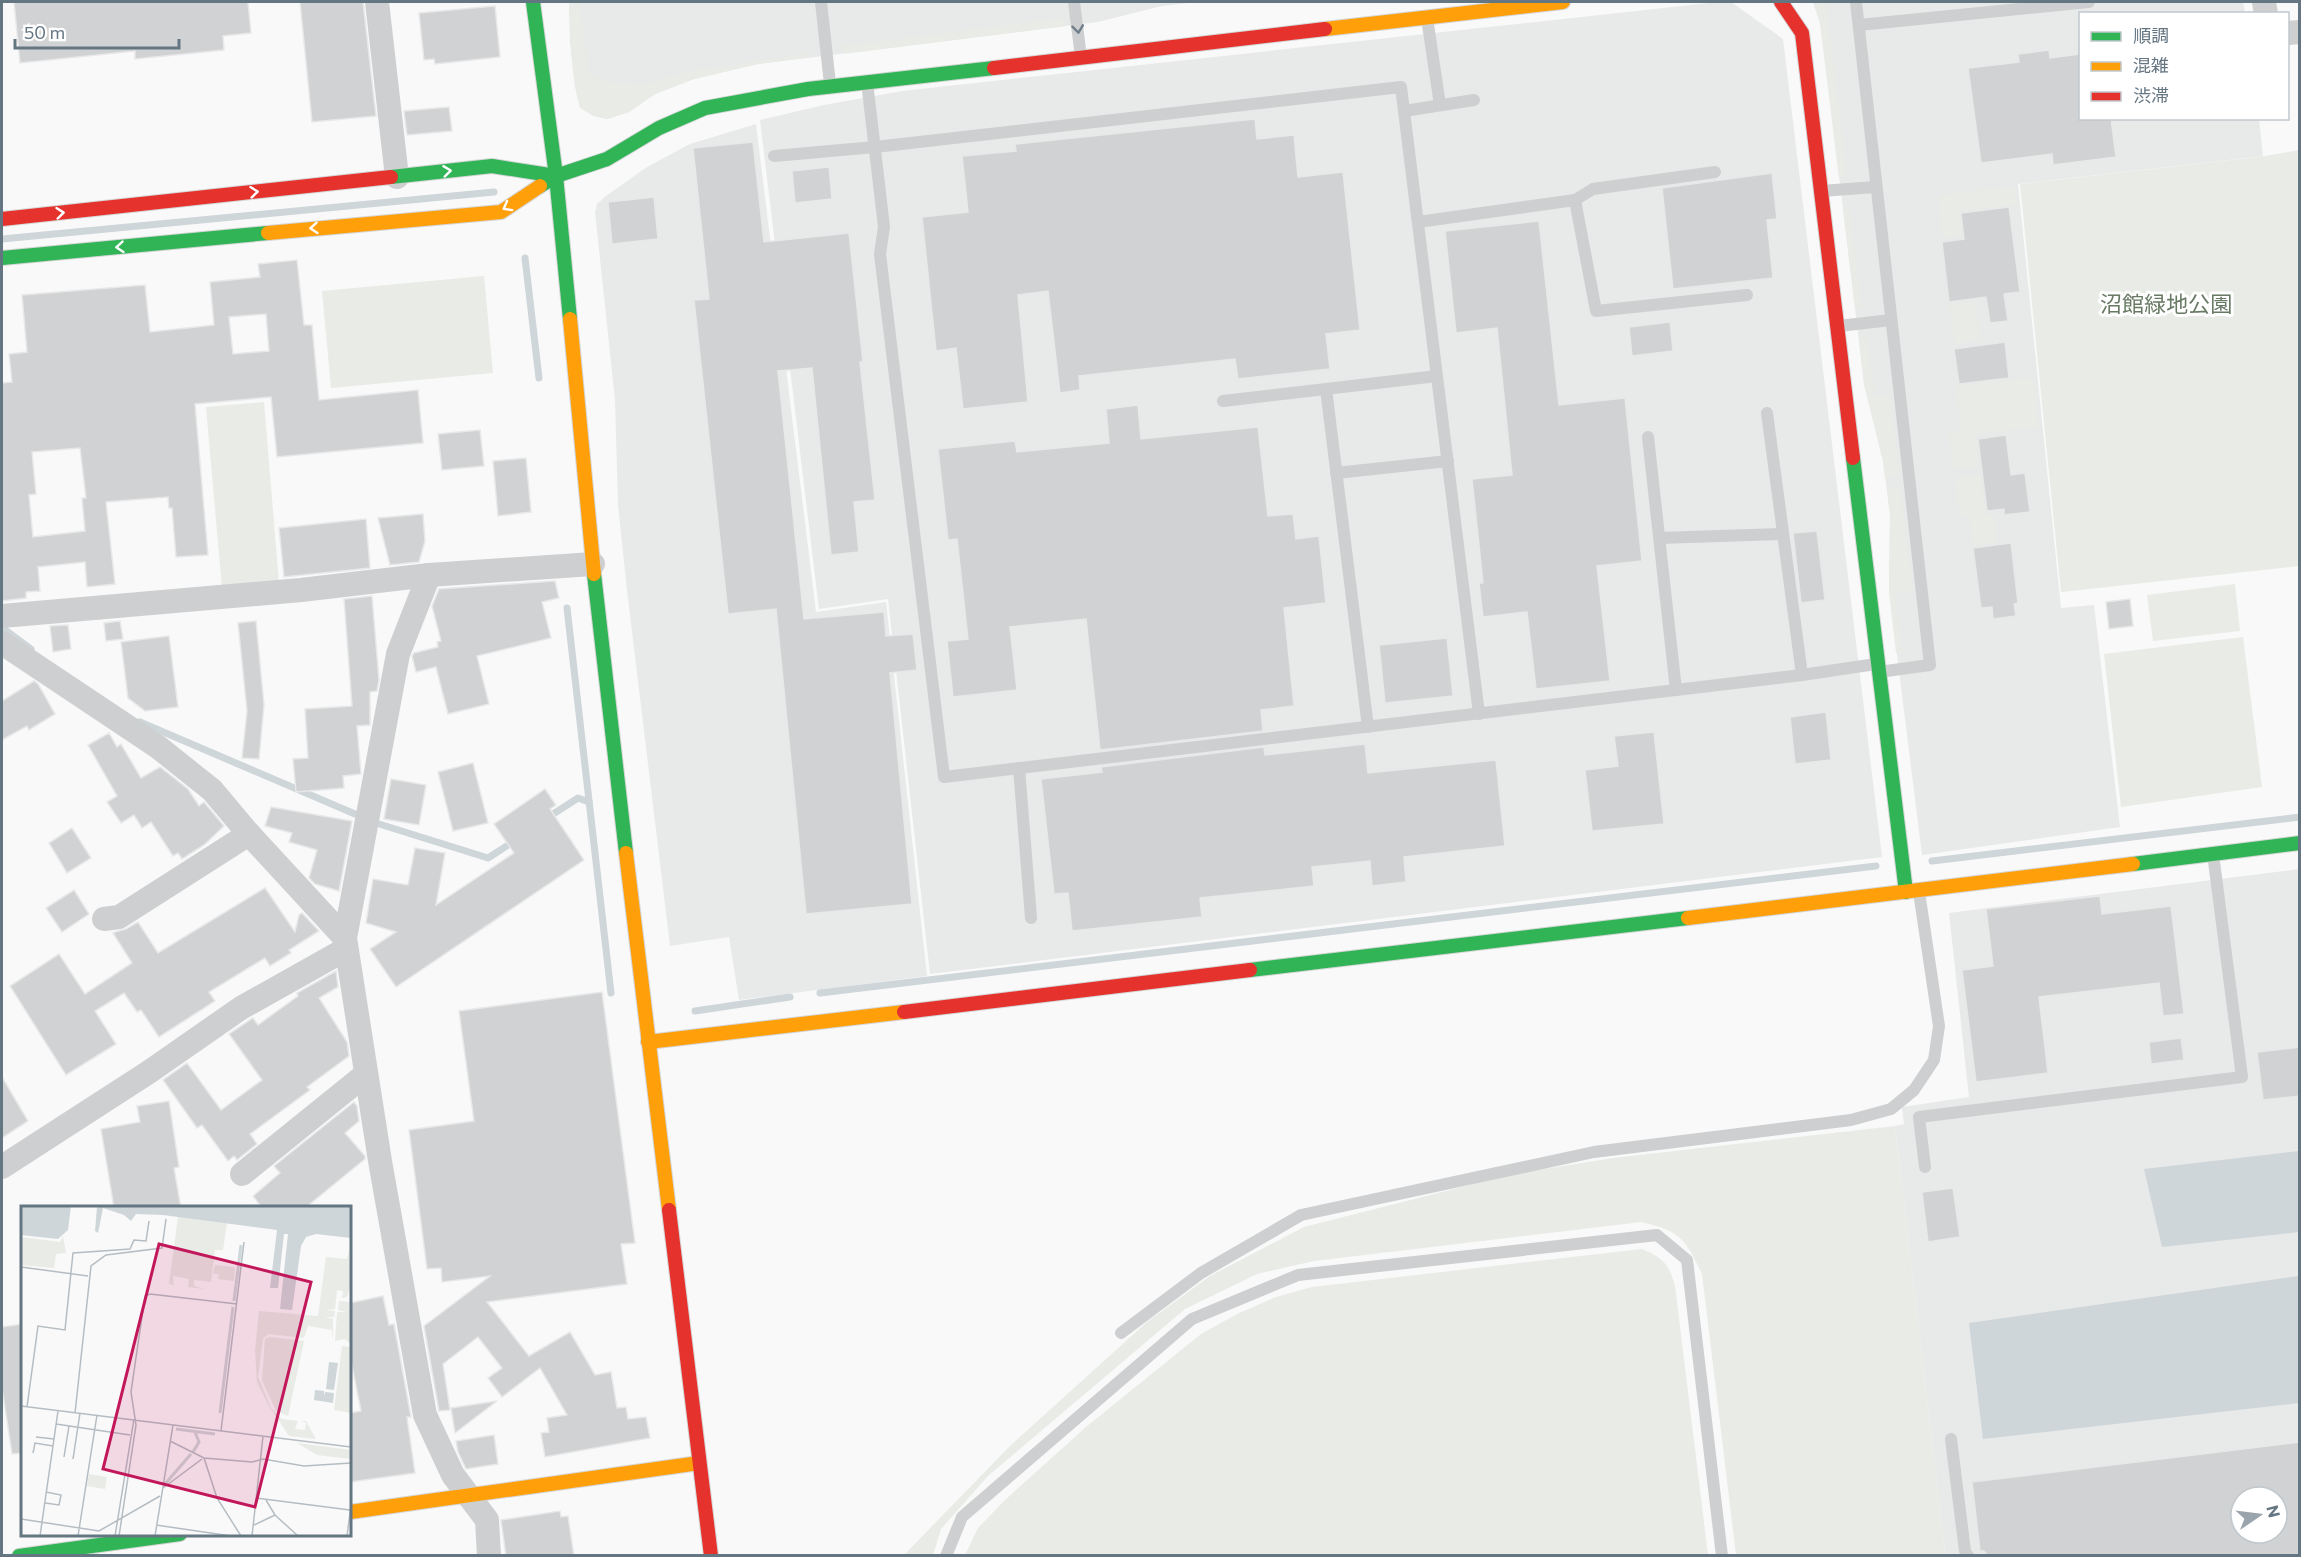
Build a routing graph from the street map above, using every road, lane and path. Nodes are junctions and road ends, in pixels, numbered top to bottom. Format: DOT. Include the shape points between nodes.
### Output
graph roads {
  1 [pos="377,2"];
  2 [pos="533,2"];
  3 [pos="821,2"];
  4 [pos="1074,2"];
  5 [pos="1563,2"];
  6 [pos="1781,2"];
  7 [pos="1856,2"];
  8 [pos="2089,2"];
  9 [pos="1426,17"];
  10 [pos="1859,25"];
  11 [pos="1081,57"];
  12 [pos="867,81"];
  13 [pos="831,86"];
  14 [pos="1474,100"];
  15 [pos="1440,105"];
  16 [pos="1404,111"];
  17 [pos="875,147"];
  18 [pos="774,156"];
  19 [pos="1715,172"];
  20 [pos="556,176"];
  21 [pos="397,177"];
  22 [pos="1876,187"];
  23 [pos="1820,191"];
  24 [pos="1575,200"];
  25 [pos="2,219"];
  26 [pos="1418,222"];
  27 [pos="2,258"];
  28 [pos="1747,295"];
  29 [pos="1891,320"];
  30 [pos="1836,326"];
  31 [pos="1437,376"];
  32 [pos="1326,389"];
  33 [pos="1223,401"];
  34 [pos="1767,413"];
  35 [pos="1648,437"];
  36 [pos="1448,461"];
  37 [pos="1336,473"];
  38 [pos="1783,534"];
  39 [pos="1659,538"];
  40 [pos="593,564"];
  41 [pos="429,575"];
  42 [pos="2,616"];
  43 [pos="2,643"];
  44 [pos="1877,668"];
  45 [pos="1802,675"];
  46 [pos="1676,690"];
  47 [pos="1479,714"];
  48 [pos="1368,727"];
  49 [pos="1019,768"];
  50 [pos="249,834"];
  51 [pos="2300,843"];
  52 [pos="2213,853"];
  53 [pos="1913,891"];
  54 [pos="1030,918"];
  55 [pos="104,919"];
  56 [pos="346,943"];
  57 [pos="648,1042"];
  58 [pos="366,1074"];
  59 [pos="2,1167"];
  60 [pos="1925,1167"];
  61 [pos="242,1174"];
  62 [pos="1121,1333"];
  63 [pos="1951,1439"];
  64 [pos="699,1463"];
  65 [pos="469,1497"];
  66 [pos="351,1512"];
  67 [pos="169,1536"];
  68 [pos="87,1551"];
  69 [pos="19,1556"];
  70 [pos="489,1556"];
  71 [pos="711,1556"];
  72 [pos="946,1556"];
  73 [pos="1722,1556"];
  74 [pos="1968,1556"];
  1 -- 21 [label="street"];
  2 -- 20 [label="street"];
  3 -- 13 [label="lane"];
  4 -- 11 [label="lane, one-way"];
  5 -- 9 [label="street"];
  6 -- 23 [label="street" via="1802,33"];
  7 -- 10 [label="lane"];
  8 -- 10 [label="lane"];
  9 -- 11 [label="street"];
  9 -- 15 [label="lane"];
  10 -- 22 [label="lane"];
  11 -- 12 [label="street"];
  12 -- 13 [label="street"];
  12 -- 17 [label="lane"];
  13 -- 20 [label="street" via="705,108 607,159"];
  14 -- 15 [label="lane"];
  15 -- 16 [label="lane"];
  16 -- 17 [label="lane" via="1401,87"];
  16 -- 26 [label="lane"];
  17 -- 18 [label="lane"];
  17 -- 49 [label="lane" via="884,227 880,254 944,777"];
  19 -- 24 [label="lane" via="1593,189"];
  21 -- 20 [label="street, one-way" via="492,166"];
  20 -- 27 [label="street, one-way" via="501,212"];
  20 -- 40 [label="street"];
  25 -- 21 [label="street, one-way"];
  22 -- 23 [label="lane"];
  22 -- 29 [label="lane"];
  23 -- 30 [label="street"];
  24 -- 26 [label="lane"];
  24 -- 28 [label="lane" via="1596,312"];
  26 -- 31 [label="lane"];
  29 -- 30 [label="lane"];
  29 -- 44 [label="lane" via="1929,665"];
  30 -- 44 [label="street"];
  31 -- 32 [label="lane"];
  31 -- 36 [label="lane"];
  32 -- 33 [label="lane"];
  32 -- 37 [label="lane"];
  34 -- 38 [label="lane"];
  35 -- 39 [label="lane"];
  36 -- 37 [label="lane"];
  36 -- 47 [label="lane"];
  37 -- 48 [label="lane"];
  38 -- 39 [label="lane"];
  38 -- 45 [label="lane"];
  39 -- 46 [label="lane"];
  40 -- 41 [label="street"];
  40 -- 57 [label="street"];
  41 -- 42 [label="street"];
  41 -- 56 [label="street" via="398,654"];
  43 -- 50 [label="street" via="158,747 212,790"];
  44 -- 45 [label="lane"];
  44 -- 53 [label="street"];
  45 -- 46 [label="lane"];
  46 -- 47 [label="lane"];
  47 -- 48 [label="lane"];
  48 -- 49 [label="lane"];
  49 -- 54 [label="lane"];
  50 -- 55 [label="street" via="119,918"];
  50 -- 56 [label="street"];
  51 -- 52 [label="street"];
  52 -- 53 [label="street"];
  52 -- 60 [label="lane" via="2242,1077 1919,1117"];
  53 -- 57 [label="street"];
  53 -- 62 [label="lane" via="1939,1026 1934,1060 1914,1090 1891,1108 1851,1120 1594,1152 1301,1215 1201,1273"];
  56 -- 58 [label="street"];
  56 -- 59 [label="street"];
  57 -- 64 [label="street"];
  58 -- 61 [label="street"];
  58 -- 65 [label="street" via="425,1415 453,1474"];
  63 -- 74 [label="lane"];
  64 -- 65 [label="street"];
  64 -- 71 [label="street"];
  65 -- 66 [label="street"];
  65 -- 70 [label="street" via="487,1520"];
  67 -- 68 [label="street"];
  68 -- 69 [label="street"];
  72 -- 73 [label="lane" via="962,1517 1192,1319 1298,1275 1657,1235 1687,1260"];
}
